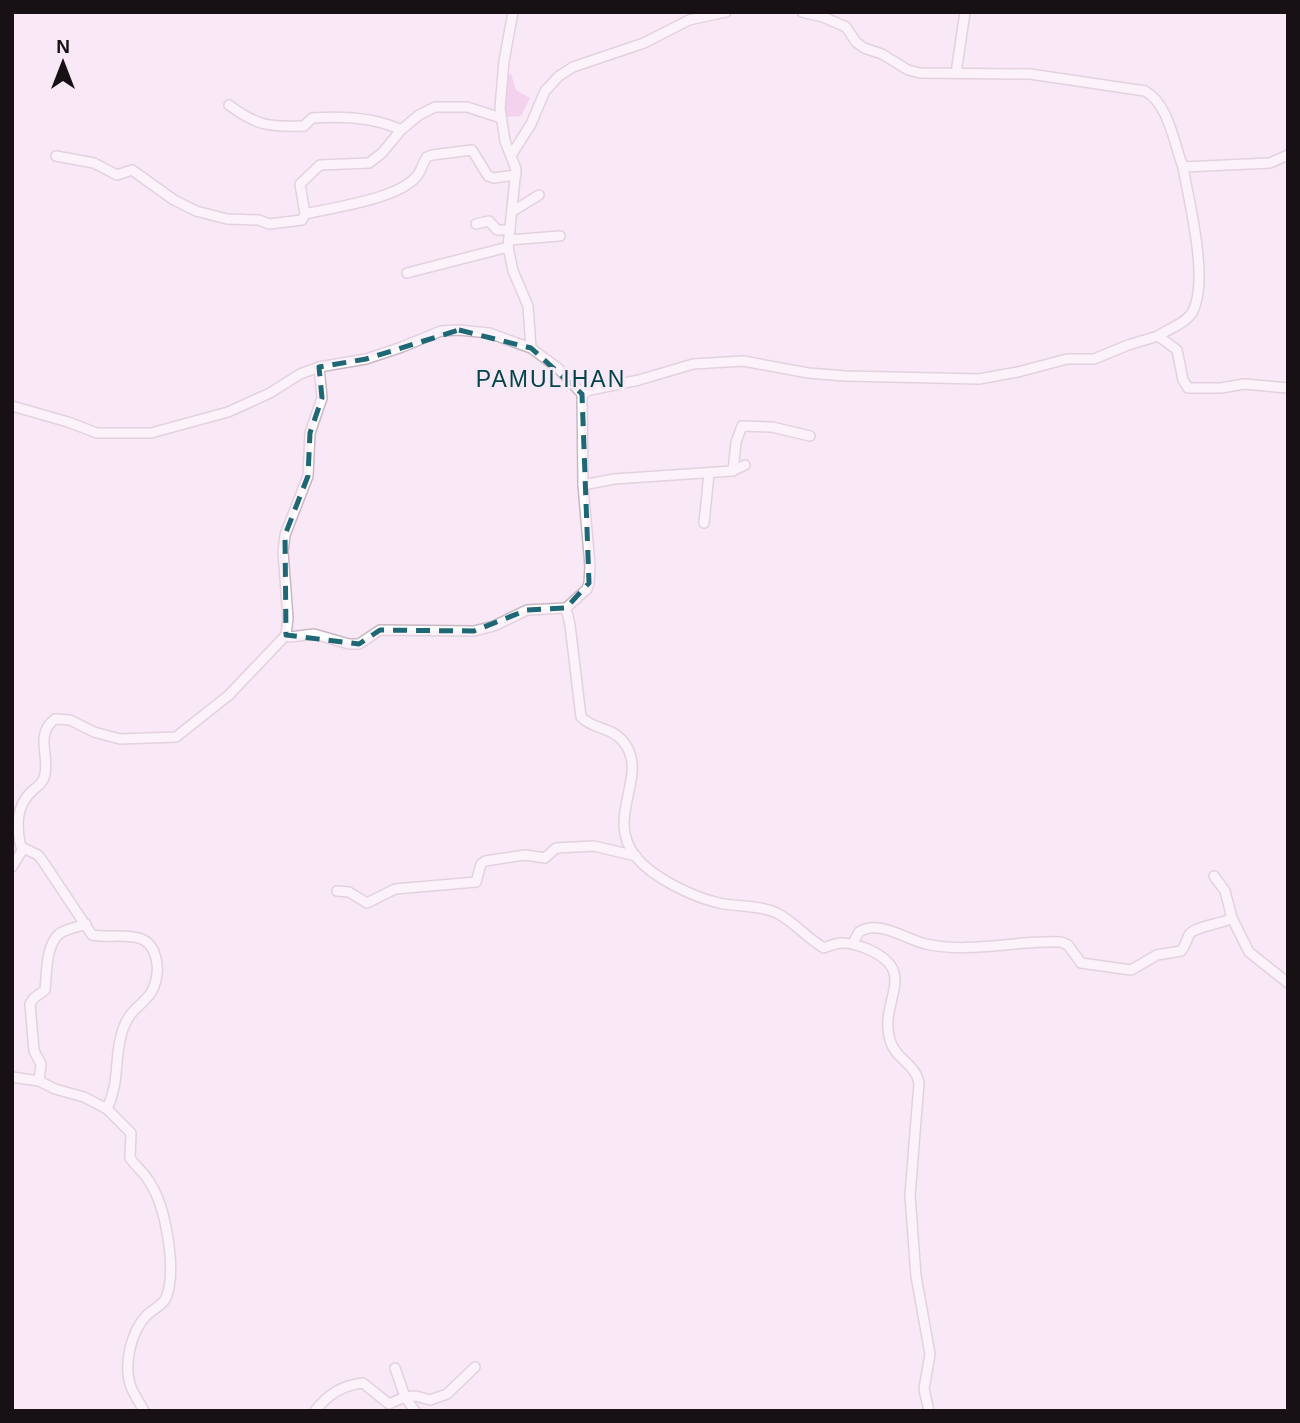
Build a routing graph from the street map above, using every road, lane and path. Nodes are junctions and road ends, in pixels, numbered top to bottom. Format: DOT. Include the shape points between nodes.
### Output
graph roads {
  1 [pos="513,12"];
  2 [pos="726,12"];
  3 [pos="802,12"];
  4 [pos="965,12"];
  5 [pos="956,73"];
  6 [pos="229,105"];
  7 [pos="501,118"];
  8 [pos="401,130"];
  9 [pos="512,154"];
  10 [pos="1288,155"];
  11 [pos="55,156"];
  12 [pos="1182,167"];
  13 [pos="516,175"];
  14 [pos="539,195"];
  15 [pos="513,211"];
  16 [pos="305,214"];
  17 [pos="476,224"];
  18 [pos="560,236"];
  19 [pos="509,239"];
  20 [pos="407,273"];
  21 [pos="1158,336"];
  22 [pos="531,348"];
  23 [pos="319,367"];
  24 [pos="1288,388"];
  25 [pos="582,394"];
  26 [pos="12,407"];
  27 [pos="810,436"];
  28 [pos="745,465"];
  29 [pos="733,471"];
  30 [pos="709,473"];
  31 [pos="583,485"];
  32 [pos="704,523"];
  33 [pos="566,608"];
  34 [pos="286,635"];
  35 [pos="23,849"];
  36 [pos="636,856"];
  37 [pos="12,867"];
  38 [pos="1214,876"];
  39 [pos="337,891"];
  40 [pos="1232,918"];
  41 [pos="86,924"];
  42 [pos="853,943"];
  43 [pos="1288,983"];
  44 [pos="12,1077"];
  45 [pos="39,1081"];
  46 [pos="107,1109"];
  47 [pos="475,1367"];
  48 [pos="395,1368"];
  49 [pos="405,1397"];
  50 [pos="144,1411"];
  51 [pos="315,1411"];
  52 [pos="415,1411"];
  53 [pos="929,1411"];
  1 -- 7 [label="street"];
  2 -- 9 [label="street" via="689,20 558,76 545,91"];
  3 -- 5 [label="street" via="846,27 860,45 908,70"];
  4 -- 5 [label="street"];
  5 -- 12 [label="street" via="1030,74 1145,91 1164,114"];
  6 -- 8 [label="street" via="269,126 304,126 312,118 343,118"];
  7 -- 8 [label="street" via="467,107 435,107"];
  7 -- 9 [label="street"];
  8 -- 16 [label="street" via="369,163 321,164 301,181"];
  9 -- 13 [label="street"];
  10 -- 12 [label="street" via="1270,163"];
  11 -- 16 [label="street" via="94,163 117,175 132,170 174,200 227,219 284,224 302,220"];
  12 -- 21 [label="street" via="1199,271 1196,301 1192,314"];
  13 -- 15 [label="street"];
  13 -- 16 [label="street" via="488,176 472,150 440,153 427,157 408,184 372,201"];
  14 -- 15 [label="street"];
  15 -- 19 [label="street"];
  17 -- 19 [label="street" via="489,221"];
  18 -- 19 [label="street"];
  19 -- 20 [label="street"];
  19 -- 22 [label="street" via="513,271 528,306"];
  21 -- 24 [label="street" via="1177,350 1182,380 1188,388 1244,384"];
  21 -- 25 [label="street" via="1094,359 1067,359 979,379 846,376 743,361 693,364"];
  22 -- 23 [label="street" via="489,333 441,331 366,359"];
  22 -- 25 [label="street"];
  23 -- 26 [label="street" via="228,412 151,433 97,433"];
  23 -- 34 [label="street" via="322,398 310,433 308,476 285,535"];
  25 -- 31 [label="street"];
  27 -- 29 [label="street" via="742,426"];
  28 -- 29 [label="street"];
  29 -- 30 [label="street"];
  30 -- 31 [label="street"];
  30 -- 32 [label="street"];
  31 -- 33 [label="street" via="589,583"];
  33 -- 34 [label="street" via="527,610 474,631 380,630 359,644 322,635"];
  33 -- 36 [label="street" via="581,717 623,741 631,762 623,824"];
  34 -- 35 [label="street" via="229,695 176,737 120,739 62,718 51,722 43,737 45,778 19,808"];
  35 -- 37 [label="street"];
  35 -- 41 [label="street" via="38,855"];
  36 -- 39 [label="street" via="598,846 559,847 546,858 525,855 485,860 477,882 395,889 370,902"];
  36 -- 42 [label="street" via="689,892 776,913 824,948 837,942"];
  38 -- 40 [label="street" via="1225,891"];
  40 -- 42 [label="street" via="1194,930 1181,951 1157,955 1126,971 1081,963 1068,945 1058,942 966,949 923,943 873,928 859,932"];
  40 -- 43 [label="street" via="1249,952"];
  41 -- 45 [label="street" via="57,937 49,952 45,990 30,1004 34,1051 41,1064"];
  41 -- 46 [label="street" via="92,936 127,936 146,941 156,951 154,987 133,1010 119,1040 117,1084"];
  42 -- 53 [label="street" via="882,955 894,970 890,1039 898,1055 915,1070 919,1083 910,1195 916,1276 930,1354 924,1389"];
  44 -- 45 [label="street"];
  45 -- 46 [label="street"];
  46 -- 50 [label="street" via="132,1135 130,1158 152,1184 166,1225 169,1287 162,1305 138,1328 128,1364 131,1386"];
  47 -- 49 [label="street" via="447,1394 430,1400"];
  48 -- 49 [label="street"];
  49 -- 51 [label="street" via="389,1404 363,1383 351,1384"];
  49 -- 52 [label="street"];
}
